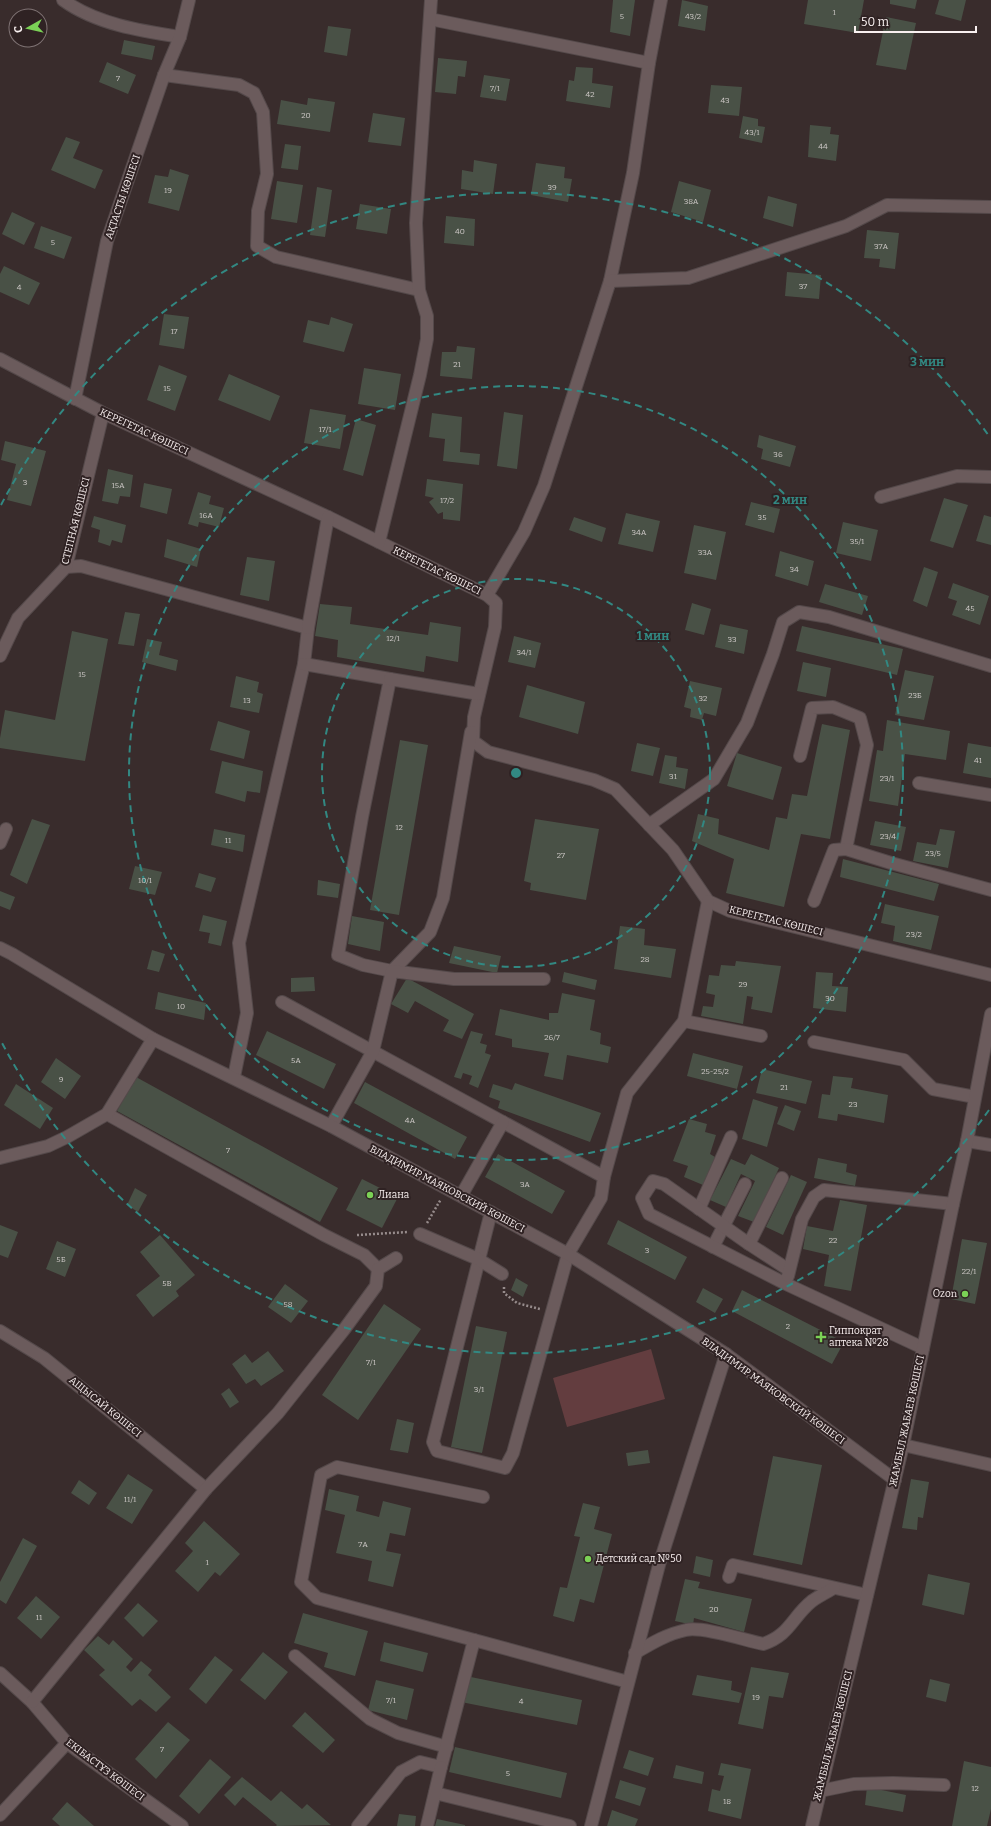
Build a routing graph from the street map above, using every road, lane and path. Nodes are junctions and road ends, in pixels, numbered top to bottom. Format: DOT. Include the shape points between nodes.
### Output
graph roads {
  1 [pos="63,0"];
  2 [pos="189,0"];
  3 [pos="431,0"];
  4 [pos="660,0"];
  5 [pos="430,19"];
  6 [pos="180,37"];
  7 [pos="649,63"];
  8 [pos="164,76"];
  9 [pos="991,207"];
  10 [pos="610,281"];
  11 [pos="419,290"];
  12 [pos="0,359"];
  13 [pos="75,398"];
  14 [pos="103,413"];
  15 [pos="991,477"];
  16 [pos="880,498"];
  17 [pos="328,517"];
  18 [pos="379,542"];
  19 [pos="66,567"];
  20 [pos="487,595"];
  21 [pos="308,628"];
  22 [pos="0,656"];
  23 [pos="304,664"];
  24 [pos="991,666"];
  25 [pos="390,679"];
  26 [pos="479,694"];
  27 [pos="474,717"];
  28 [pos="800,756"];
  29 [pos="919,783"];
  30 [pos="991,795"];
  31 [pos="649,825"];
  32 [pos="6,829"];
  33 [pos="0,843"];
  34 [pos="846,849"];
  35 [pos="991,890"];
  36 [pos="708,901"];
  37 [pos="814,901"];
  38 [pos="0,948"];
  39 [pos="392,971"];
  40 [pos="991,975"];
  41 [pos="544,979"];
  42 [pos="282,1002"];
  43 [pos="991,1014"];
  44 [pos="684,1021"];
  45 [pos="761,1036"];
  46 [pos="153,1038"];
  47 [pos="814,1042"];
  48 [pos="373,1051"];
  49 [pos="234,1077"];
  50 [pos="976,1098"];
  51 [pos="107,1114"];
  52 [pos="504,1122"];
  53 [pos="331,1126"];
  54 [pos="731,1138"];
  55 [pos="968,1141"];
  56 [pos="991,1145"];
  57 [pos="0,1158"];
  58 [pos="604,1177"];
  59 [pos="782,1178"];
  60 [pos="745,1184"];
  61 [pos="461,1196"];
  62 [pos="440,1201"];
  63 [pos="953,1204"];
  64 [pos="699,1209"];
  65 [pos="491,1212"];
  66 [pos="724,1225"];
  67 [pos="420,1234"];
  68 [pos="355,1236"];
  69 [pos="749,1244"];
  70 [pos="713,1247"];
  71 [pos="568,1254"];
  72 [pos="396,1258"];
  73 [pos="478,1259"];
  74 [pos="378,1269"];
  75 [pos="789,1270"];
  76 [pos="502,1274"];
  77 [pos="786,1284"];
  78 [pos="552,1313"];
  79 [pos="0,1331"];
  80 [pos="923,1348"];
  81 [pos="726,1354"];
  82 [pos="903,1445"];
  83 [pos="991,1465"];
  84 [pos="895,1480"];
  85 [pos="206,1489"];
  86 [pos="483,1497"];
  87 [pos="729,1577"];
  88 [pos="834,1588"];
  89 [pos="867,1595"];
  90 [pos="474,1640"];
  91 [pos="635,1653"];
  92 [pos="295,1656"];
  93 [pos="0,1673"];
  94 [pos="628,1682"];
  95 [pos="32,1702"];
  96 [pos="67,1743"];
  97 [pos="447,1747"];
  98 [pos="441,1768"];
  99 [pos="944,1785"];
  100 [pos="820,1791"];
  101 [pos="435,1793"];
  102 [pos="0,1815"];
  103 [pos="182,1826"];
  104 [pos="358,1826"];
  105 [pos="427,1826"];
  106 [pos="570,1826"];
  107 [pos="591,1826"];
  108 [pos="812,1826"];
  1 -- 6 [label="street" via="77,10 114,23"];
  2 -- 6 [label="street, АҚТАСТЫ КӨШЕСІ"];
  3 -- 5 [label="street"];
  4 -- 7 [label="street"];
  5 -- 7 [label="street"];
  5 -- 11 [label="street" via="416,223"];
  6 -- 8 [label="street, АҚТАСТЫ КӨШЕСІ"];
  7 -- 10 [label="street" via="633,173"];
  8 -- 11 [label="street" via="239,85 254,93 263,112 267,174 258,211 257,246 276,257"];
  8 -- 13 [label="street, АҚТАСТЫ КӨШЕСІ" via="107,241"];
  9 -- 10 [label="street" via="887,205 846,226 688,278"];
  10 -- 20 [label="street" via="544,486 524,532"];
  11 -- 18 [label="street" via="427,316 427,339"];
  12 -- 13 [label="street, КЕРЕГЕТАС КӨШЕСІ"];
  13 -- 14 [label="street, КЕРЕГЕТАС КӨШЕСІ"];
  14 -- 17 [label="street, КЕРЕГЕТАС КӨШЕСІ"];
  14 -- 19 [label="street, СТЕПНАЯ КӨШЕСІ"];
  15 -- 16 [label="street" via="957,476"];
  17 -- 18 [label="street, КЕРЕГЕТАС КӨШЕСІ"];
  17 -- 21 [label="street"];
  18 -- 20 [label="street, КЕРЕГЕТАС КӨШЕСІ"];
  19 -- 21 [label="street" via="81,566"];
  19 -- 22 [label="street, СТЕПНАЯ КӨШЕСІ" via="18,618"];
  20 -- 26 [label="street, КЕРЕГЕТАС КӨШЕСІ" via="496,603 495,627"];
  21 -- 23 [label="street"];
  23 -- 25 [label="street"];
  23 -- 49 [label="street" via="239,943 247,1013"];
  24 -- 31 [label="street" via="829,617 799,612 783,622 747,723 714,779"];
  25 -- 26 [label="street"];
  25 -- 39 [label="street" via="338,955 363,966"];
  26 -- 27 [label="street, КЕРЕГЕТАС КӨШЕСІ"];
  27 -- 31 [label="street, КЕРЕГЕТАС КӨШЕСІ" via="473,741 488,752 594,780 615,789"];
  27 -- 39 [label="street" via="443,898 430,932"];
  28 -- 34 [label="street" via="812,708 833,707 860,718 867,745"];
  29 -- 30 [label="street"];
  31 -- 36 [label="street, КЕРЕГЕТАС КӨШЕСІ" via="673,850"];
  32 -- 33 [label="street"];
  34 -- 35 [label="street"];
  34 -- 37 [label="street" via="834,850"];
  36 -- 40 [label="street, КЕРЕГЕТАС КӨШЕСІ" via="730,911"];
  36 -- 44 [label="street"];
  38 -- 46 [label="street, ВЛАДИМИР МАЯКОВСКИЙ КӨШЕСІ"];
  39 -- 41 [label="street" via="454,979"];
  39 -- 48 [label="street"];
  42 -- 48 [label="street"];
  43 -- 50 [label="street, ЖАМБЫЛ ЖАБАЕВ КӨШЕСІ"];
  44 -- 45 [label="street"];
  44 -- 58 [label="street" via="628,1093"];
  46 -- 49 [label="street, ВЛАДИМИР МАЯКОВСКИЙ КӨШЕСІ"];
  46 -- 51 [label="street"];
  47 -- 50 [label="street" via="904,1060 934,1089"];
  48 -- 52 [label="street"];
  48 -- 53 [label="street"];
  49 -- 53 [label="street, ВЛАДИМИР МАЯКОВСКИЙ КӨШЕСІ"];
  50 -- 55 [label="street, ЖАМБЫЛ ЖАБАЕВ КӨШЕСІ"];
  51 -- 57 [label="street" via="67,1138 48,1146"];
  51 -- 74 [label="street" via="364,1255"];
  52 -- 58 [label="street"];
  52 -- 61 [label="street"];
  53 -- 61 [label="street, ВЛАДИМИР МАЯКОВСКИЙ КӨШЕСІ"];
  54 -- 64 [label="street"];
  55 -- 56 [label="street"];
  55 -- 63 [label="street, ЖАМБЫЛ ЖАБАЕВ КӨШЕСІ"];
  58 -- 71 [label="street" via="601,1198"];
  59 -- 69 [label="street"];
  60 -- 66 [label="street"];
  61 -- 65 [label="street, ВЛАДИМИР МАЯКОВСКИЙ КӨШЕСІ"];
  62 -- 67 [label="path"];
  63 -- 75 [label="street" via="824,1190 814,1197 802,1219"];
  63 -- 80 [label="street, ЖАМБЫЛ ЖАБАЕВ КӨШЕСІ"];
  64 -- 66 [label="street"];
  64 -- 70 [label="street" via="664,1184 653,1181 642,1198 648,1214"];
  65 -- 71 [label="street, ВЛАДИМИР МАЯКОВСКИЙ КӨШЕСІ"];
  65 -- 73 [label="street"];
  66 -- 69 [label="street"];
  66 -- 70 [label="street"];
  67 -- 68 [label="path" via="404,1232"];
  67 -- 73 [label="street"];
  69 -- 75 [label="street"];
  70 -- 77 [label="street"];
  71 -- 78 [label="street"];
  71 -- 81 [label="street, ВЛАДИМИР МАЯКОВСКИЙ КӨШЕСІ"];
  72 -- 74 [label="street"];
  73 -- 76 [label="street"];
  73 -- 78 [label="street" via="432,1442 437,1451 505,1468 513,1453"];
  74 -- 85 [label="street" via="376,1286 343,1331 278,1413"];
  75 -- 77 [label="street"];
  76 -- 78 [label="path" via="504,1293 517,1302"];
  77 -- 80 [label="street"];
  79 -- 85 [label="street, АЩЫСАЙ КӨШЕСІ" via="44,1358"];
  80 -- 82 [label="street, ЖАМБЫЛ ЖАБАЕВ КӨШЕСІ"];
  81 -- 84 [label="street, ВЛАДИМИР МАЯКОВСКИЙ КӨШЕСІ"];
  81 -- 91 [label="street" via="659,1565"];
  82 -- 83 [label="street"];
  82 -- 84 [label="street, ЖАМБЫЛ ЖАБАЕВ КӨШЕСІ"];
  84 -- 89 [label="street, ЖАМБЫЛ ЖАБАЕВ КӨШЕСІ"];
  85 -- 95 [label="street"];
  86 -- 90 [label="street" via="337,1467 321,1476 301,1582 317,1598"];
  87 -- 88 [label="street" via="733,1565"];
  88 -- 89 [label="street"];
  88 -- 91 [label="street" via="812,1602 782,1635 763,1644 688,1629 663,1636"];
  89 -- 100 [label="street, ЖАМБЫЛ ЖАБАЕВ КӨШЕСІ"];
  90 -- 94 [label="street"];
  90 -- 97 [label="street"];
  91 -- 94 [label="street"];
  92 -- 97 [label="street" via="370,1719 398,1733"];
  93 -- 95 [label="street, ЕКІБАСТҰЗ КӨШЕСІ"];
  94 -- 107 [label="street"];
  95 -- 96 [label="street, ЕКІБАСТҰЗ КӨШЕСІ"];
  96 -- 102 [label="street"];
  96 -- 103 [label="street, ЕКІБАСТҰЗ КӨШЕСІ"];
  97 -- 98 [label="street"];
  98 -- 101 [label="street"];
  98 -- 104 [label="street" via="420,1762 401,1772"];
  99 -- 100 [label="street" via="854,1784"];
  100 -- 108 [label="street, ЖАМБЫЛ ЖАБАЕВ КӨШЕСІ"];
  101 -- 105 [label="street"];
  101 -- 106 [label="street"];
}
